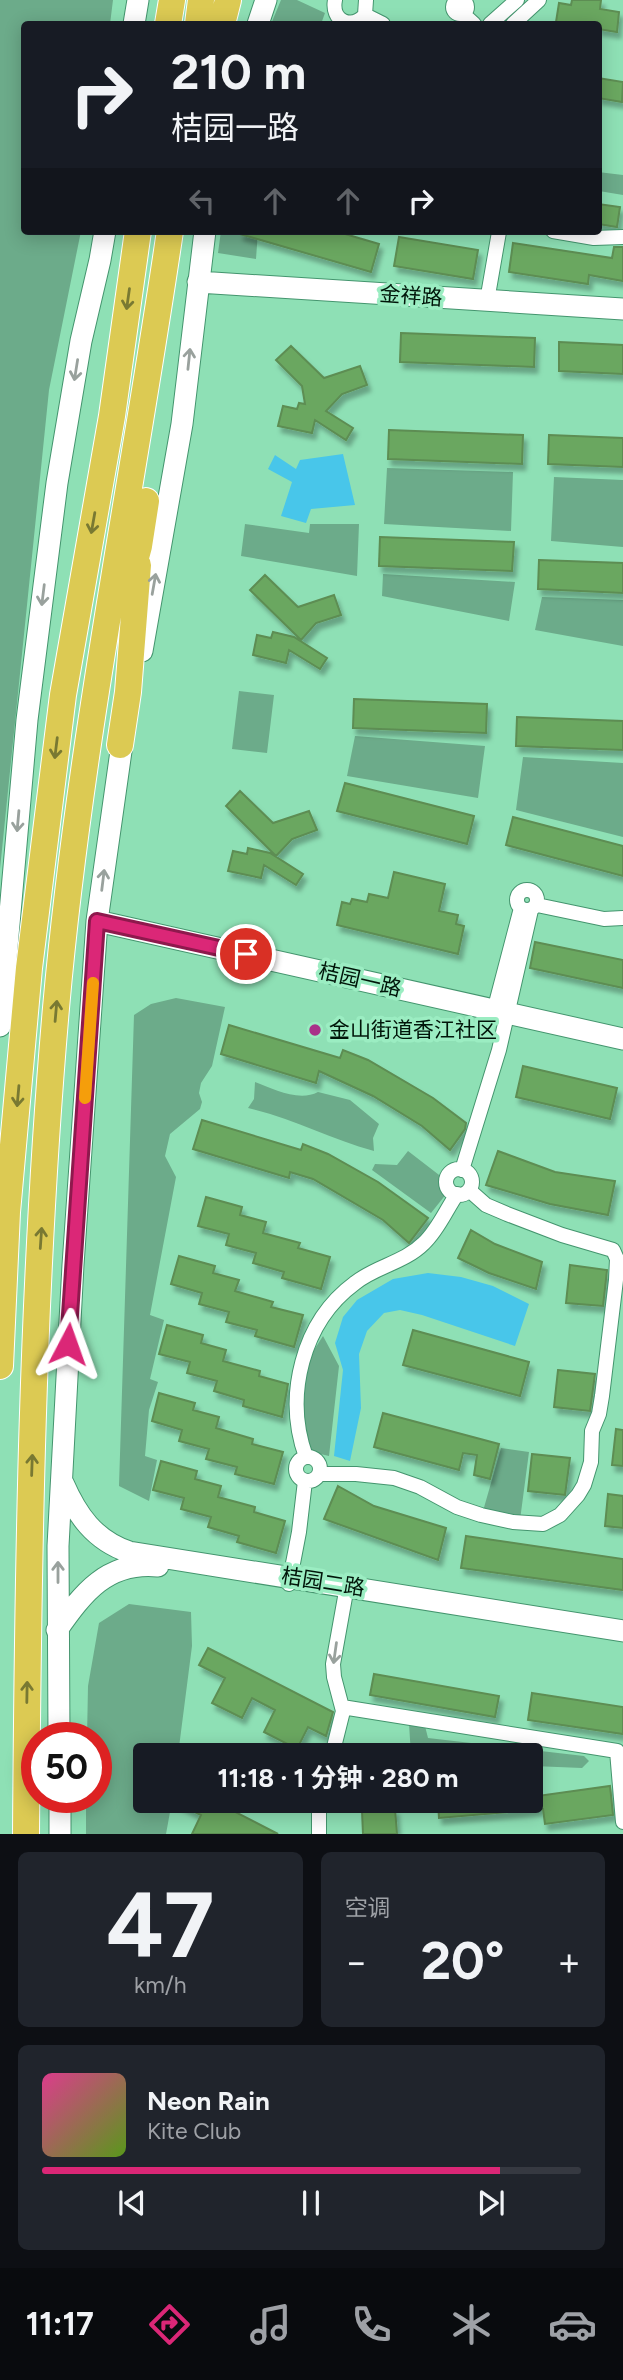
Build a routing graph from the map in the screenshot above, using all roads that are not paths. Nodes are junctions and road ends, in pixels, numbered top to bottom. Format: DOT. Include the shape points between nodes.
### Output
graph roads {
  1 [pos="138,0"];
  2 [pos="172,0"];
  3 [pos="201,0"];
  4 [pos="228,0"];
  5 [pos="266,0"];
  6 [pos="539,0"];
  7 [pos="330,2"];
  8 [pos="459,5"];
  9 [pos="519,5"];
  10 [pos="366,7"];
  11 [pos="134,21"];
  12 [pos="168,21"];
  13 [pos="198,21"];
  14 [pos="223,21"];
  15 [pos="259,21"];
  16 [pos="344,21"];
  17 [pos="380,21"];
  18 [pos="472,21"];
  19 [pos="495,21"];
  20 [pos="103,235"];
  21 [pos="137,235"];
  22 [pos="169,235"];
  23 [pos="181,235"];
  24 [pos="204,235"];
  25 [pos="503,235"];
  26 [pos="576,235"];
  27 [pos="623,237"];
  28 [pos="198,282"];
  29 [pos="487,300"];
  30 [pos="623,309"];
  31 [pos="139,546"];
  32 [pos="91,720"];
  33 [pos="120,745"];
  34 [pos="623,918"];
  35 [pos="97,921"];
  36 [pos="501,1013"];
  37 [pos="0,1026"];
  38 [pos="623,1039"];
  39 [pos="462,1170"];
  40 [pos="463,1192"];
  41 [pos="0,1366"];
  42 [pos="306,1457"];
  43 [pos="319,1475"];
  44 [pos="60,1476"];
  45 [pos="305,1481"];
  46 [pos="290,1582"];
  47 [pos="346,1591"];
  48 [pos="57,1630"];
  49 [pos="623,1631"];
  50 [pos="623,1642"];
  51 [pos="342,1707"];
  52 [pos="59,1722"];
  53 [pos="334,1743"];
  54 [pos="60,1813"];
  55 [pos="319,1813"];
  56 [pos="623,1822"];
  57 [pos="26,1834"];
  58 [pos="60,1834"];
  59 [pos="319,1834"];
  1 -- 11 [label="main road"];
  2 -- 12 [label="highway"];
  3 -- 13 [label="highway"];
  4 -- 14 [label="highway"];
  5 -- 15 [label="main road"];
  6 -- 9 [label="street"];
  7 -- 16 [label="street"];
  8 -- 18 [label="street"];
  9 -- 19 [label="street"];
  10 -- 17 [label="street"];
  20 -- 37 [label="main road, one-way" via="57,483 27,720"];
  21 -- 41 [label="highway, one-way" via="112,416 62,695 7,1212"];
  22 -- 32 [label="highway"];
  23 -- 31 [label="highway"];
  24 -- 28 [label="main road"];
  25 -- 29 [label="street"];
  26 -- 27 [label="street"];
  28 -- 29 [label="main road, 金祥路"];
  33 -- 28 [label="main road, one-way" via="140,662 182,424"];
  29 -- 30 [label="main road, 金祥路"];
  31 -- 32 [label="highway"];
  31 -- 33 [label="highway"];
  57 -- 32 [label="highway, one-way" via="28,1564 39,1258 57,1007"];
  35 -- 33 [label="main road, one-way"];
  34 -- 36 [label="street" via="529,908"];
  35 -- 36 [label="main road, 桔园一路"];
  35 -- 44 [label="main road"];
  36 -- 38 [label="main road, 桔园一路"];
  36 -- 39 [label="street" via="488,1086"];
  39 -- 40 [label="street" via="471,1178"];
  39 -- 40 [label="street" via="451,1173 447,1187"];
  40 -- 42 [label="street" via="422,1245 353,1284 315,1330 297,1386 298,1425"];
  40 -- 43 [label="street" via="507,1214 610,1248 616,1254 617,1280 602,1396 584,1485 554,1519 529,1524 464,1510 420,1486 394,1478"];
  42 -- 43 [label="street" via="316,1460"];
  42 -- 45 [label="street" via="295,1469"];
  43 -- 45 [label="street"];
  44 -- 46 [label="main road, 桔园二路" via="84,1521 116,1548"];
  48 -- 44 [label="main road, one-way"];
  45 -- 46 [label="street"];
  46 -- 47 [label="main road, 桔园二路"];
  46 -- 48 [label="main road, 桔园二路" via="132,1566 91,1587"];
  47 -- 49 [label="main road, 桔园二路"];
  47 -- 50 [label="main road, 桔园二路"];
  47 -- 51 [label="street, one-way" via="333,1664"];
  48 -- 52 [label="main road"];
  51 -- 53 [label="street"];
  51 -- 56 [label="street" via="617,1751"];
  54 -- 58 [label="main road"];
  55 -- 59 [label="street"];
}
